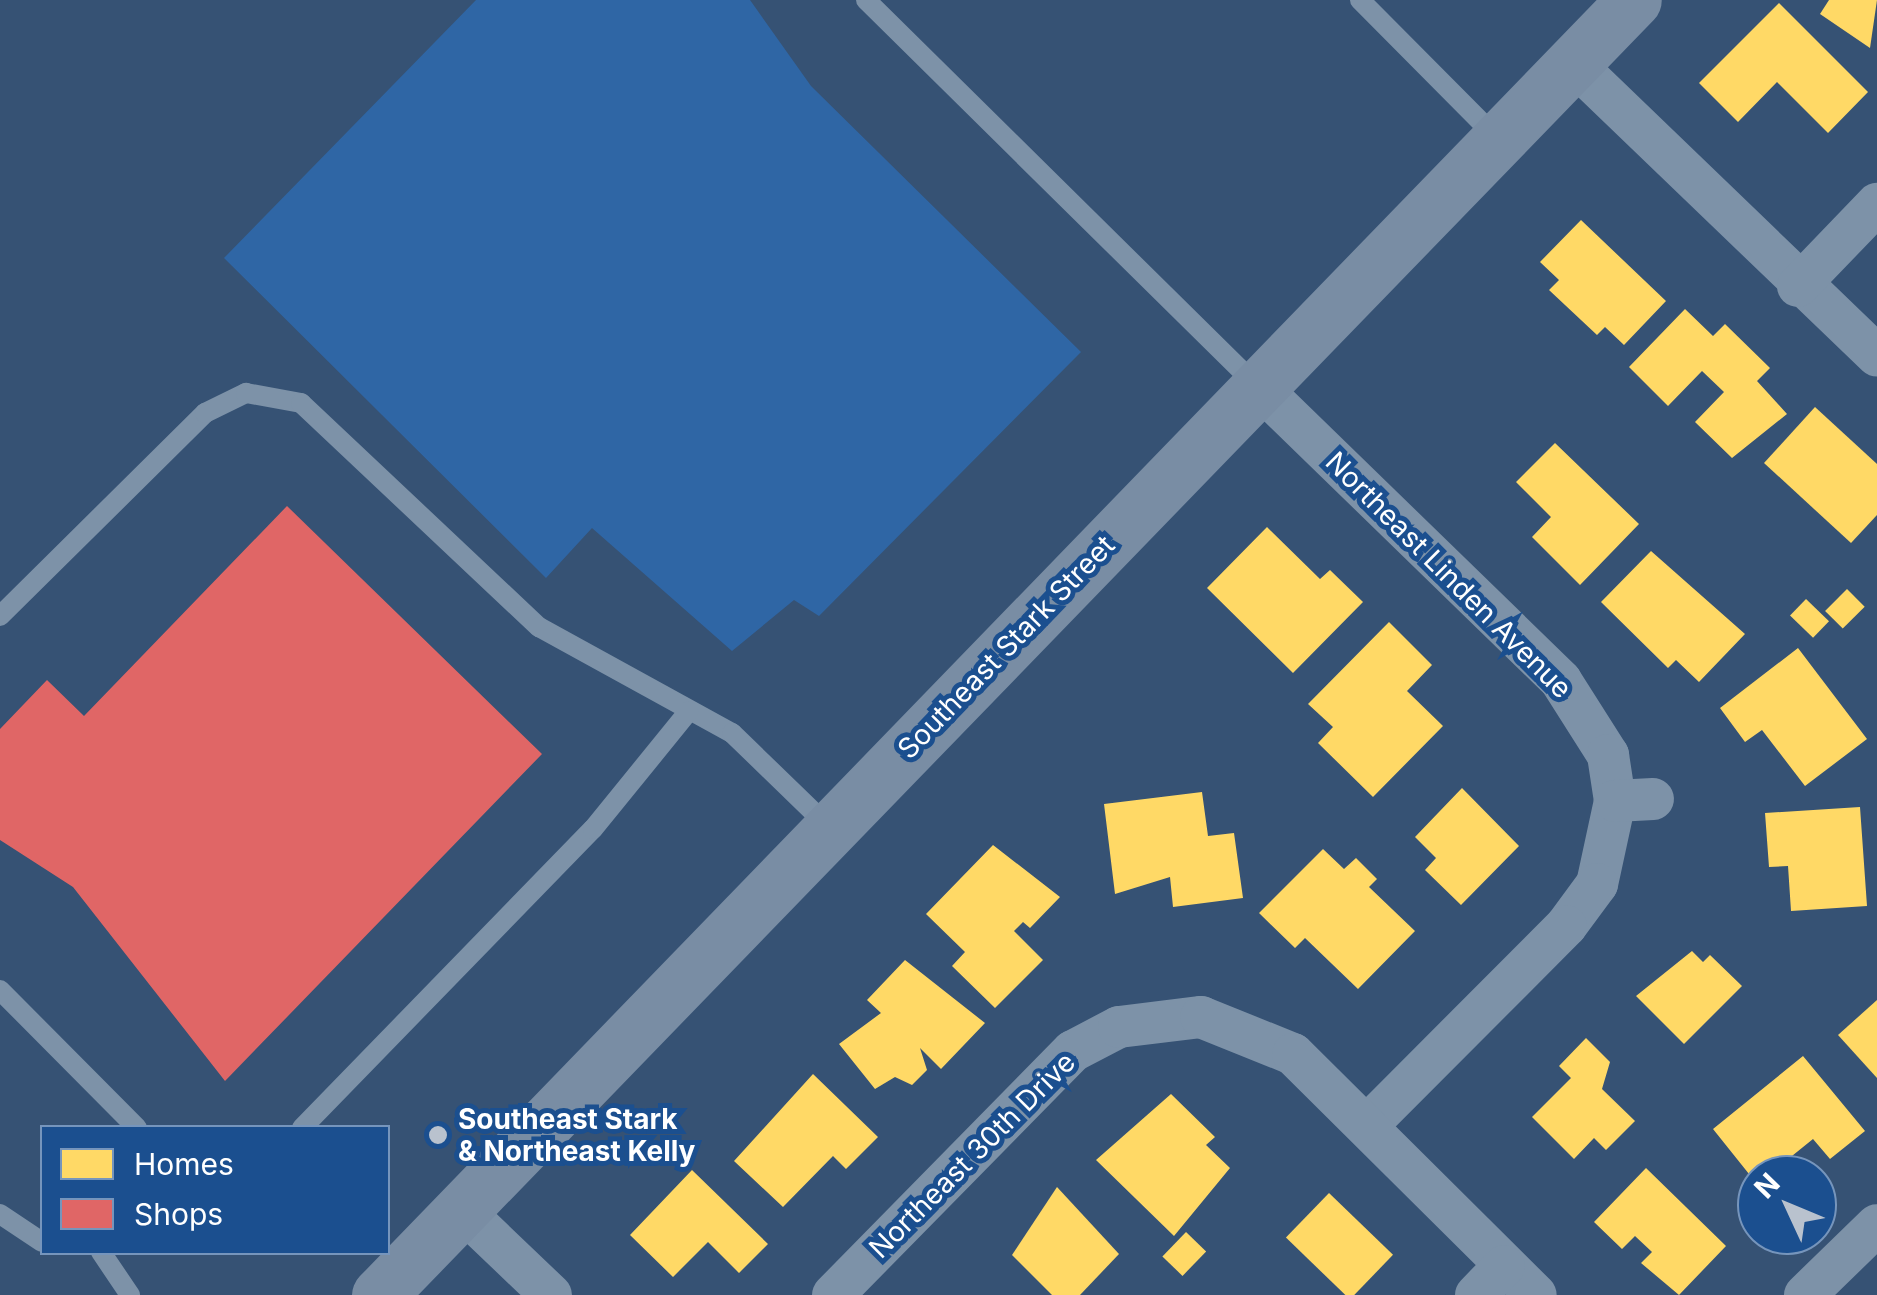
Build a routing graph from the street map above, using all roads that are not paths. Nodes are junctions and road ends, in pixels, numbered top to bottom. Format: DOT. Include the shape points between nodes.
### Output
graph roads {
  1 [pos="866,0"];
  2 [pos="1360,0"];
  3 [pos="1634,0"];
  4 [pos="1573,63"];
  5 [pos="1498,139"];
  6 [pos="1877,204"];
  7 [pos="1798,286"];
  8 [pos="1877,356"];
  9 [pos="1258,388"];
  10 [pos="0,616"];
  11 [pos="688,712"];
  12 [pos="831,828"];
  13 [pos="0,990"];
  14 [pos="134,1125"];
  15 [pos="305,1125"];
  16 [pos="1368,1125"];
  17 [pos="462,1210"];
  18 [pos="0,1214"];
  19 [pos="1877,1225"];
  20 [pos="40,1241"];
  21 [pos="101,1255"];
  22 [pos="1490,1280"];
  23 [pos="130,1295"];
  24 [pos="379,1295"];
  25 [pos="551,1295"];
  26 [pos="833,1295"];
  27 [pos="1536,1295"];
  28 [pos="1806,1295"];
  1 -- 9 [label="lane"];
  2 -- 5 [label="lane"];
  3 -- 4 [label="main road, Southeast Stark Street"];
  4 -- 5 [label="main road, Southeast Stark Street"];
  4 -- 7 [label="street"];
  5 -- 9 [label="main road, Southeast Stark Street"];
  6 -- 7 [label="street"];
  7 -- 8 [label="street"];
  9 -- 12 [label="main road, Southeast Stark Street"];
  9 -- 16 [label="street, Northeast Linden Avenue" via="1561,681 1634,800 1597,884 1566,926"];
  10 -- 11 [label="lane" via="205,413 246,393 301,403 538,627"];
  11 -- 12 [label="lane" via="732,733"];
  11 -- 15 [label="lane" via="594,829"];
  12 -- 17 [label="main road, Southeast Stark Street"];
  13 -- 14 [label="lane"];
  16 -- 22 [label="street"];
  16 -- 26 [label="street, Northeast 30th Drive" via="1292,1054 1250,1030 1201,1018 1119,1027 1034,1087"];
  17 -- 24 [label="main road, Southeast Stark Street"];
  17 -- 25 [label="street"];
  18 -- 20 [label="lane"];
  19 -- 28 [label="street"];
  21 -- 23 [label="lane"];
  22 -- 27 [label="street"];
}
